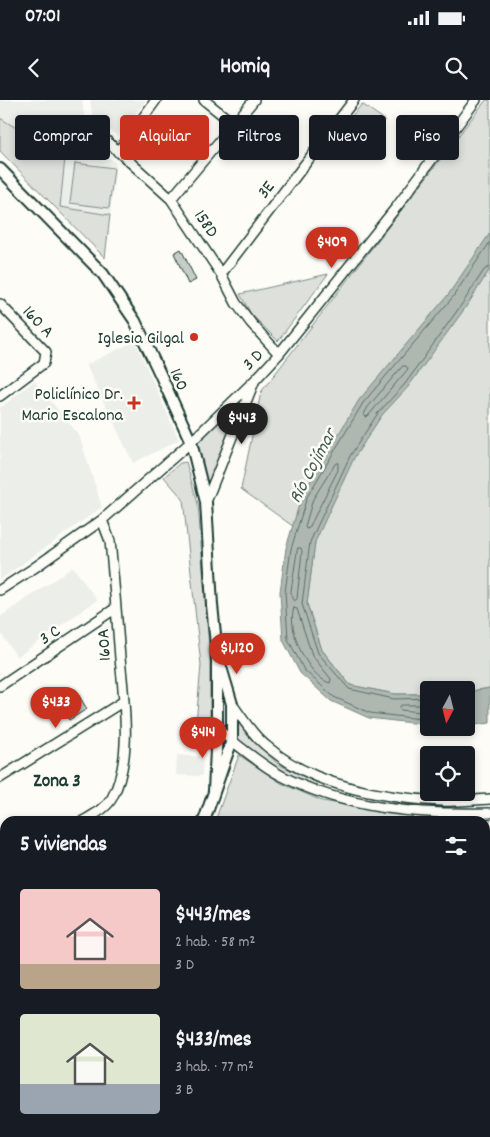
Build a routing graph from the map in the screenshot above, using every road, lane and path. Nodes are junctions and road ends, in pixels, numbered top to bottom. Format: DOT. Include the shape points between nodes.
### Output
graph roads {
  1 [pos="156,100"];
  2 [pos="204,100"];
  3 [pos="254,100"];
  4 [pos="354,100"];
  5 [pos="476,100"];
  6 [pos="223,115"];
  7 [pos="243,115"];
  8 [pos="219,144"];
  9 [pos="110,145"];
  10 [pos="118,152"];
  11 [pos="0,169"];
  12 [pos="171,199"];
  13 [pos="221,274"];
  14 [pos="0,304"];
  15 [pos="279,354"];
  16 [pos="256,379"];
  17 [pos="0,396"];
  18 [pos="190,442"];
  19 [pos="206,502"];
  20 [pos="102,520"];
  21 [pos="0,590"];
  22 [pos="116,608"];
  23 [pos="217,654"];
  24 [pos="0,686"];
  25 [pos="124,701"];
  26 [pos="232,704"];
  27 [pos="217,714"];
  28 [pos="217,729"];
  29 [pos="232,740"];
  30 [pos="0,778"];
  31 [pos="214,791"];
  32 [pos="490,799"];
  33 [pos="490,813"];
  34 [pos="90,816"];
  35 [pos="206,816"];
  1 -- 10 [label="street"];
  2 -- 6 [label="street"];
  3 -- 7 [label="street"];
  4 -- 13 [label="street, 3E"];
  5 -- 15 [label="street, 3 D" via="398,205"];
  8 -- 12 [label="street"];
  9 -- 10 [label="street, 158D"];
  10 -- 12 [label="street, 158D"];
  11 -- 18 [label="main road, 160" via="103,274 135,321"];
  12 -- 13 [label="street, 158D"];
  13 -- 15 [label="street, 158D" via="236,303"];
  14 -- 17 [label="street, 160 A" via="46,352 44,363"];
  15 -- 16 [label="street, 3 D"];
  16 -- 18 [label="street, 3 D"];
  16 -- 19 [label="street"];
  18 -- 19 [label="main road, 160"];
  18 -- 20 [label="street, 3 D"];
  19 -- 23 [label="main road, 160"];
  20 -- 21 [label="street, 3 D"];
  20 -- 22 [label="street, 160A" via="110,540"];
  22 -- 24 [label="street, 3 C"];
  22 -- 25 [label="street, 160A"];
  23 -- 26 [label="main road, 160"];
  23 -- 27 [label="main road, 160"];
  25 -- 30 [label="street"];
  25 -- 34 [label="street, 160A" via="125,743 119,779 105,807"];
  26 -- 27 [label="main road"];
  26 -- 29 [label="main road, 160"];
  26 -- 32 [label="street" via="267,747 315,777 390,796 442,801"];
  27 -- 28 [label="main road, 160"];
  28 -- 29 [label="street"];
  28 -- 31 [label="main road, 160"];
  29 -- 31 [label="main road, 160"];
  29 -- 33 [label="street" via="281,776 320,793 412,811"];
  31 -- 35 [label="main road, 160"];
}
